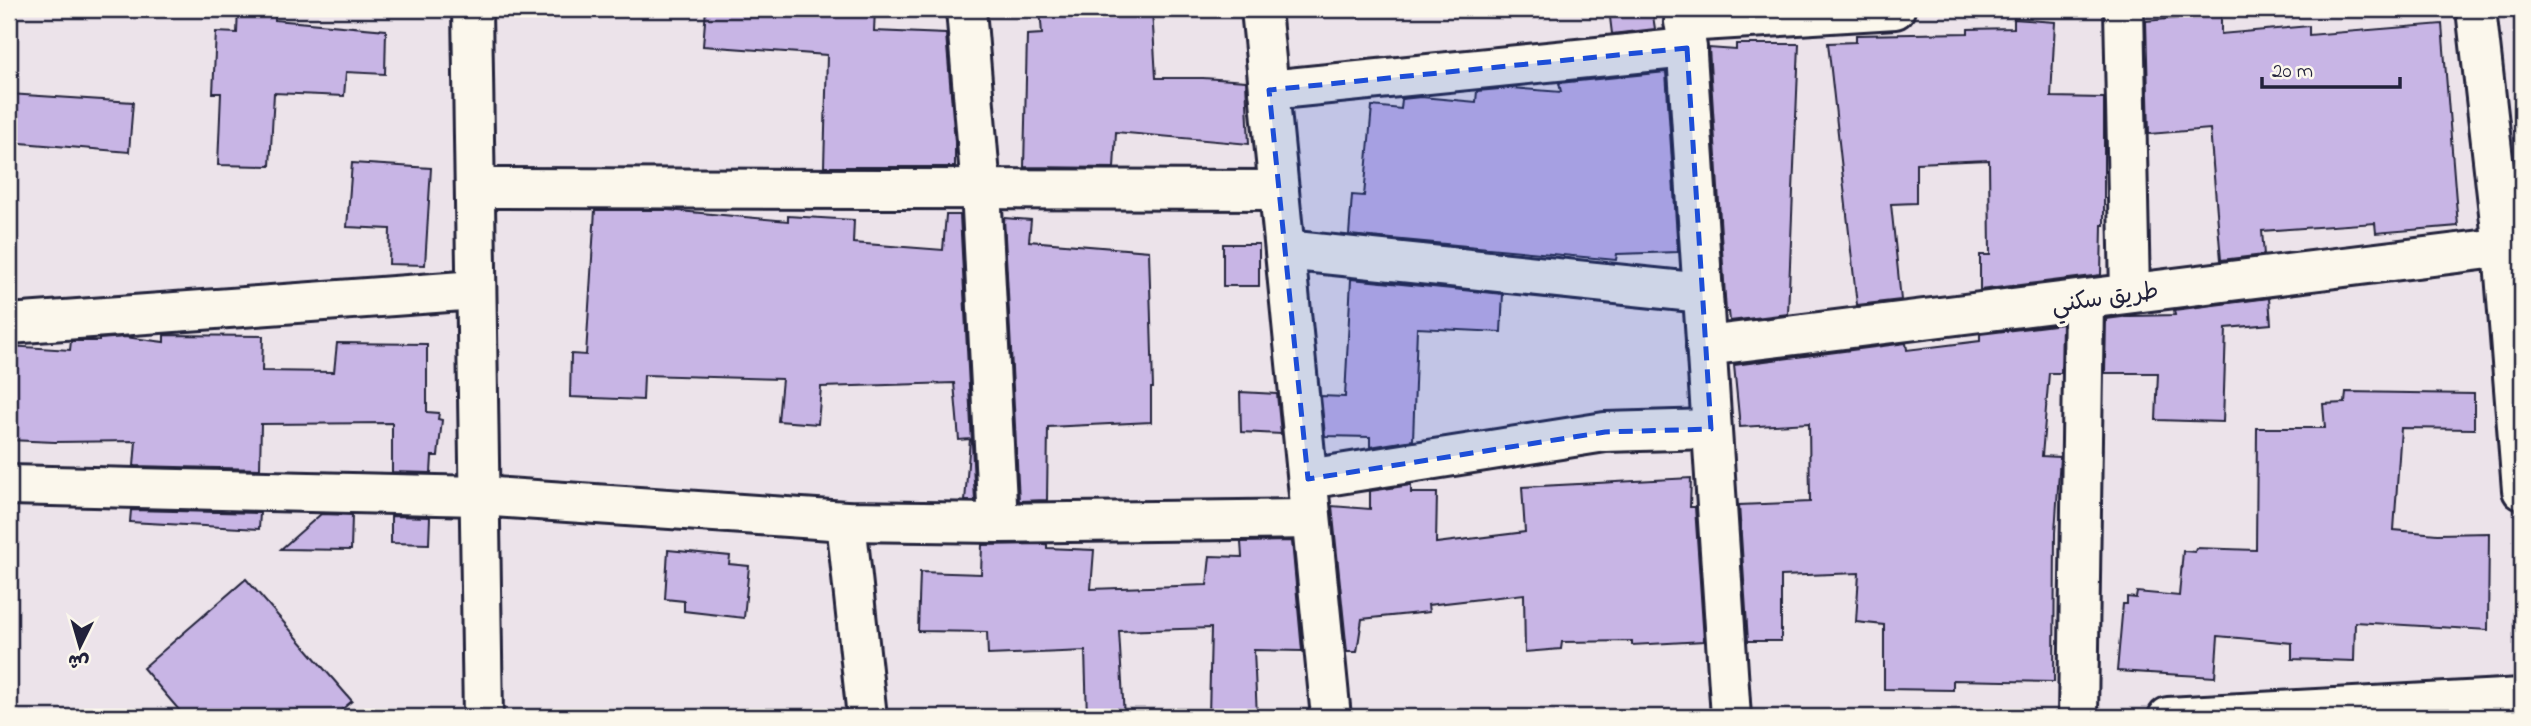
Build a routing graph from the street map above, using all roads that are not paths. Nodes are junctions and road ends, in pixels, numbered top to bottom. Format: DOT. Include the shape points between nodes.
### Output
graph roads {
  1 [pos="472,9"];
  2 [pos="967,9"];
  3 [pos="1261,9"];
  4 [pos="1895,9"];
  5 [pos="2124,9"];
  6 [pos="2476,9"];
  7 [pos="1685,26"];
  8 [pos="1269,90"];
  9 [pos="475,188"];
  10 [pos="981,189"];
  11 [pos="1279,190"];
  12 [pos="2513,246"];
  13 [pos="1285,250"];
  14 [pos="476,290"];
  15 [pos="1703,293"];
  16 [pos="2130,293"];
  17 [pos="2084,301"];
  18 [pos="9,324"];
  19 [pos="1706,346"];
  20 [pos="1711,429"];
  21 [pos="1308,479"];
  22 [pos="9,485"];
  23 [pos="2522,490"];
  24 [pos="479,496"];
  25 [pos="1311,519"];
  26 [pos="846,521"];
  27 [pos="998,523"];
  28 [pos="2522,698"];
  29 [pos="483,717"];
  30 [pos="867,717"];
  31 [pos="1331,717"];
  32 [pos="1731,717"];
  33 [pos="2078,717"];
  34 [pos="2192,717"];
  1 -- 9 [label="street"];
  2 -- 10 [label="street"];
  3 -- 8 [label="street"];
  4 -- 7 [label="street"];
  5 -- 16 [label="street"];
  6 -- 12 [label="street"];
  7 -- 8 [label="street"];
  7 -- 15 [label="street"];
  8 -- 11 [label="street"];
  9 -- 10 [label="street"];
  9 -- 14 [label="street"];
  10 -- 11 [label="street"];
  10 -- 27 [label="street"];
  11 -- 13 [label="street"];
  12 -- 16 [label="street, طريق سكني"];
  12 -- 23 [label="street"];
  13 -- 15 [label="street"];
  13 -- 21 [label="street"];
  14 -- 18 [label="street"];
  14 -- 24 [label="street"];
  15 -- 19 [label="street"];
  16 -- 17 [label="street, طريق سكني"];
  17 -- 19 [label="street, طريق سكني"];
  17 -- 33 [label="street"];
  19 -- 20 [label="street"];
  20 -- 21 [label="street" via="1605,432"];
  20 -- 32 [label="street"];
  21 -- 25 [label="street"];
  22 -- 24 [label="street"];
  24 -- 26 [label="street"];
  24 -- 29 [label="street"];
  25 -- 27 [label="street"];
  25 -- 31 [label="street"];
  26 -- 27 [label="street"];
  26 -- 30 [label="street"];
  28 -- 34 [label="street"];
}
